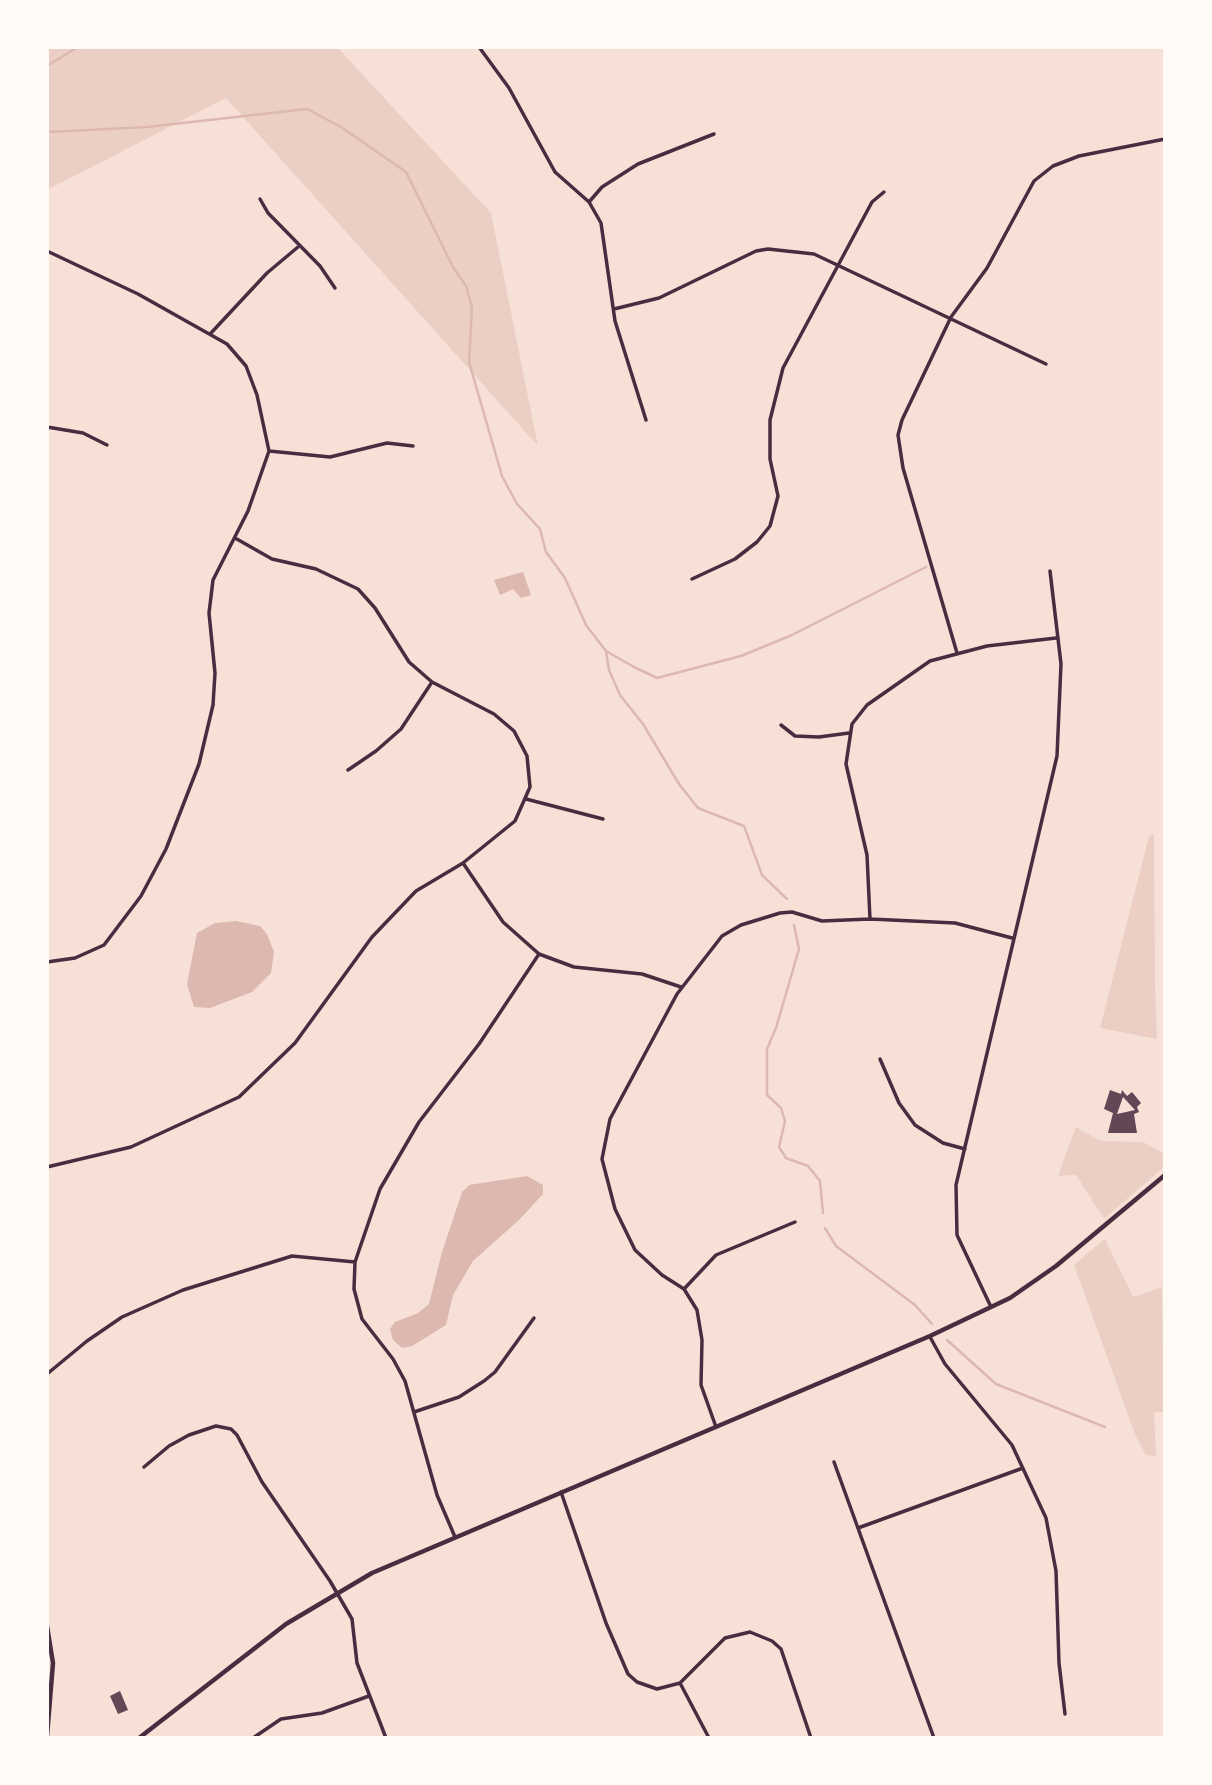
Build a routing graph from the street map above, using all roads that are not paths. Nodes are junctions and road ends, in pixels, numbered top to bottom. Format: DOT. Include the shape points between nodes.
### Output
graph roads {
  1 [pos="479,47"];
  2 [pos="714,134"];
  3 [pos="1165,139"];
  4 [pos="884,192"];
  5 [pos="260,200"];
  6 [pos="589,202"];
  7 [pos="299,247"];
  8 [pos="47,251"];
  9 [pos="838,264"];
  10 [pos="335,288"];
  11 [pos="614,309"];
  12 [pos="951,317"];
  13 [pos="211,333"];
  14 [pos="1046,364"];
  15 [pos="646,421"];
  16 [pos="47,427"];
  17 [pos="107,445"];
  18 [pos="413,446"];
  19 [pos="269,451"];
  20 [pos="235,538"];
  21 [pos="1050,571"];
  22 [pos="692,579"];
  23 [pos="1056,638"];
  24 [pos="957,653"];
  25 [pos="432,682"];
  26 [pos="781,726"];
  27 [pos="849,733"];
  28 [pos="348,770"];
  29 [pos="526,799"];
  30 [pos="603,820"];
  31 [pos="463,863"];
  32 [pos="870,919"];
  33 [pos="1012,938"];
  34 [pos="539,954"];
  35 [pos="47,962"];
  36 [pos="681,987"];
  37 [pos="880,1059"];
  38 [pos="965,1149"];
  39 [pos="47,1167"];
  40 [pos="1165,1175"];
  41 [pos="795,1222"];
  42 [pos="355,1262"];
  43 [pos="684,1289"];
  44 [pos="991,1307"];
  45 [pos="534,1318"];
  46 [pos="930,1336"];
  47 [pos="47,1374"];
  48 [pos="414,1412"];
  49 [pos="716,1427"];
  50 [pos="834,1462"];
  51 [pos="144,1467"];
  52 [pos="1023,1468"];
  53 [pos="561,1492"];
  54 [pos="858,1528"];
  55 [pos="455,1537"];
  56 [pos="337,1592"];
  57 [pos="47,1626"];
  58 [pos="680,1684"];
  59 [pos="369,1696"];
  60 [pos="1065,1714"];
  61 [pos="47,1736"];
  62 [pos="139,1738"];
  63 [pos="253,1738"];
  64 [pos="386,1738"];
  65 [pos="709,1738"];
  66 [pos="811,1738"];
  67 [pos="934,1738"];
  1 -- 6 [label="street" via="509,88 555,172"];
  2 -- 6 [label="street" via="638,164 602,187"];
  3 -- 12 [label="street" via="1079,156 1043,172 1024,196 987,268"];
  4 -- 9 [label="street" via="872,202"];
  5 -- 7 [label="street"];
  6 -- 11 [label="street" via="605,236"];
  7 -- 10 [label="street"];
  7 -- 13 [label="street" via="267,273"];
  8 -- 13 [label="street"];
  9 -- 11 [label="street" via="814,254 756,251 659,298"];
  9 -- 12 [label="street"];
  9 -- 22 [label="street" via="788,357 775,398 769,440 778,496 770,526 735,559"];
  11 -- 15 [label="street"];
  12 -- 14 [label="street"];
  12 -- 24 [label="street" via="898,435 903,467"];
  13 -- 19 [label="street" via="246,366"];
  16 -- 17 [label="street" via="83,433"];
  18 -- 19 [label="street" via="387,443 330,457"];
  19 -- 20 [label="street"];
  20 -- 25 [label="street" via="272,559 316,569 358,589 375,608 403,656"];
  20 -- 35 [label="street" via="218,565 210,596 216,690 209,726 166,849 141,896 104,945 75,958"];
  21 -- 23 [label="street"];
  23 -- 24 [label="street"];
  23 -- 33 [label="street" via="1061,692 1057,756"];
  24 -- 27 [label="street" via="930,661 895,682 867,705"];
  25 -- 28 [label="street" via="401,729"];
  25 -- 29 [label="street" via="494,714 514,731 530,770"];
  26 -- 27 [label="street" via="795,736"];
  27 -- 32 [label="street" via="846,764 867,855"];
  29 -- 30 [label="street"];
  29 -- 31 [label="street" via="515,821"];
  31 -- 34 [label="street" via="503,922"];
  31 -- 39 [label="street" via="416,891 397,910 295,1043 239,1097 131,1147"];
  32 -- 33 [label="street" via="955,923"];
  32 -- 36 [label="street" via="822,921 792,912 741,925 716,942"];
  33 -- 38 [label="street"];
  34 -- 36 [label="street" via="574,967 642,974"];
  34 -- 42 [label="street" via="480,1044 419,1122 380,1189"];
  36 -- 43 [label="street" via="610,1119 602,1159 615,1209 635,1250"];
  37 -- 38 [label="street" via="899,1103 915,1125 943,1143"];
  38 -- 44 [label="street" via="956,1185 957,1235"];
  40 -- 44 [label="street" via="1056,1266"];
  41 -- 43 [label="street" via="716,1255"];
  42 -- 47 [label="street" via="292,1256 171,1294 122,1317"];
  42 -- 48 [label="street" via="354,1289 362,1319 393,1359"];
  43 -- 49 [label="street" via="702,1324 701,1385"];
  44 -- 46 [label="street"];
  45 -- 48 [label="street" via="484,1381 459,1397"];
  46 -- 49 [label="street"];
  46 -- 52 [label="street" via="945,1364 1002,1431"];
  48 -- 55 [label="street" via="437,1495"];
  49 -- 53 [label="street"];
  50 -- 54 [label="street"];
  51 -- 56 [label="street" via="189,1434 216,1426 231,1429"];
  52 -- 54 [label="street"];
  52 -- 60 [label="street" via="1040,1500 1053,1543"];
  53 -- 55 [label="street"];
  53 -- 58 [label="street" via="628,1674 657,1689"];
  54 -- 67 [label="street"];
  55 -- 56 [label="street"];
  56 -- 59 [label="street" via="352,1619 354,1649"];
  56 -- 62 [label="street" via="277,1631"];
  57 -- 61 [label="street" via="53,1662"];
  58 -- 65 [label="street"];
  58 -- 66 [label="street" via="725,1638 750,1632 760,1635 780,1649"];
  59 -- 63 [label="street" via="322,1713 281,1718"];
  59 -- 64 [label="street"];
}
